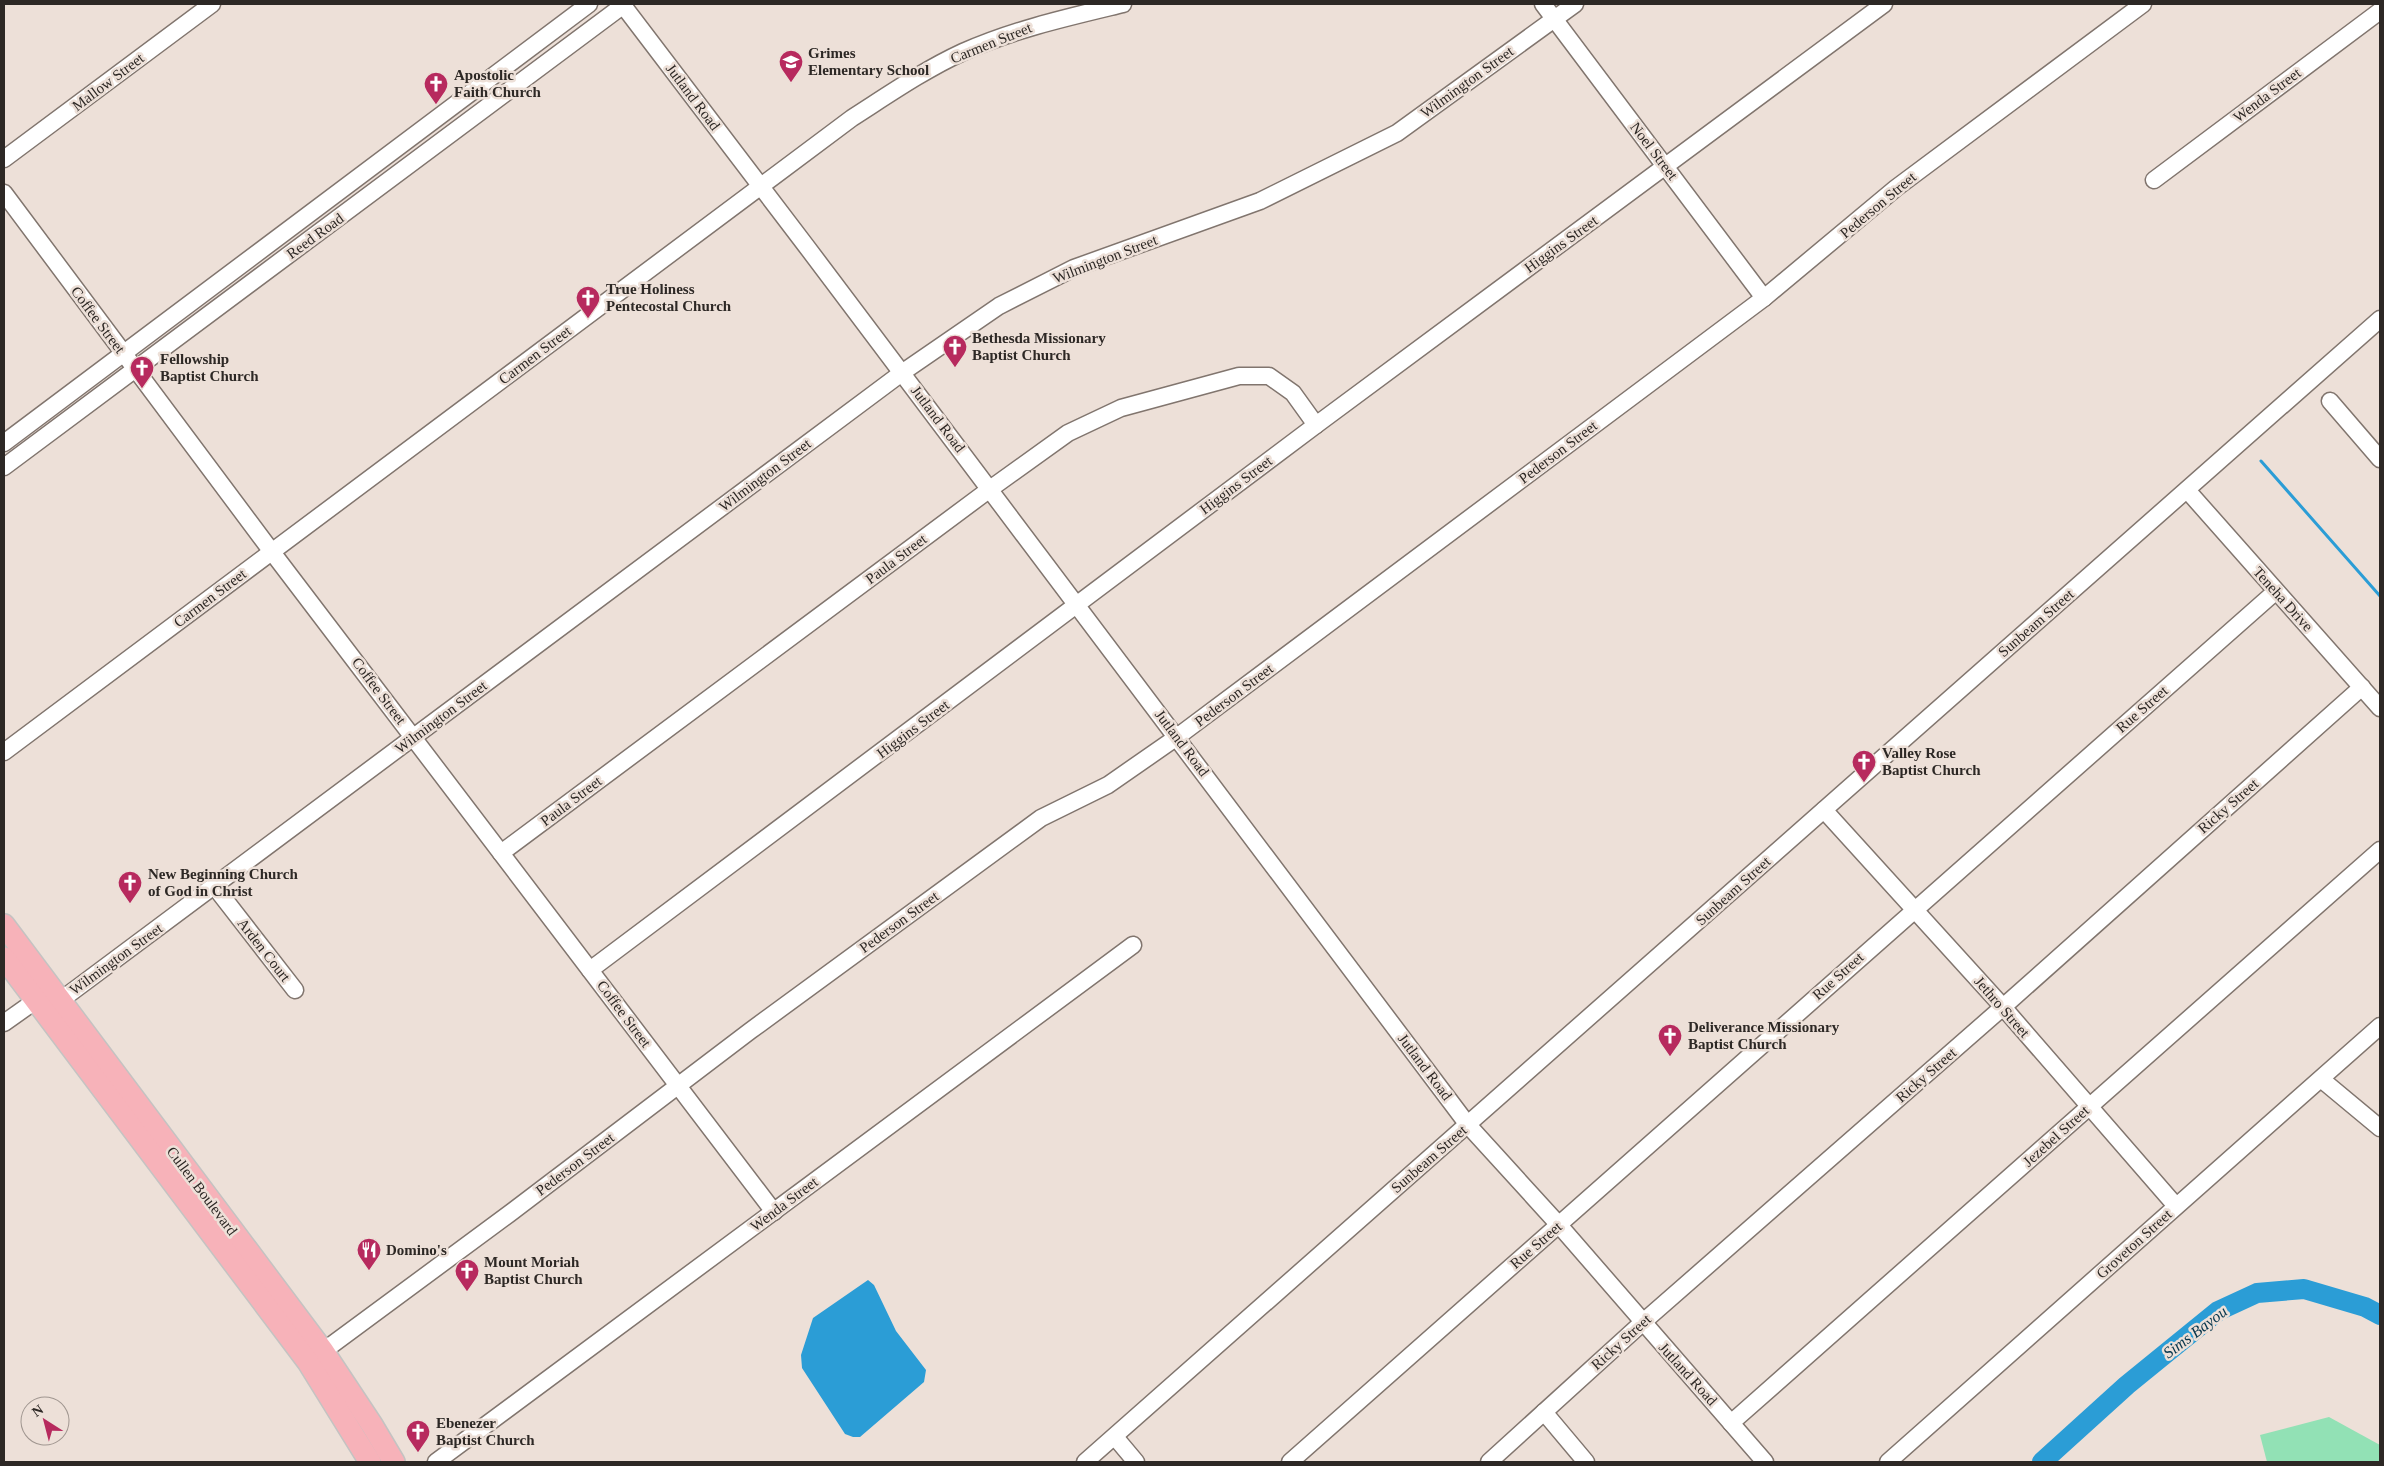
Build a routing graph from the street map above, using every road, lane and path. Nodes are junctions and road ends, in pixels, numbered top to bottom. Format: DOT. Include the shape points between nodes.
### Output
graph roads {
  1 [pos="212,4"];
  2 [pos="589,4"];
  3 [pos="624,4"];
  4 [pos="1123,4"];
  5 [pos="1543,4"];
  6 [pos="1575,4"];
  7 [pos="1884,4"];
  8 [pos="2143,4"];
  9 [pos="2380,11"];
  10 [pos="1554,19"];
  11 [pos="468,95"];
  12 [pos="480,112"];
  13 [pos="4,159"];
  14 [pos="1666,166"];
  15 [pos="2154,180"];
  16 [pos="761,186"];
  17 [pos="4,193"];
  18 [pos="310,214"];
  19 [pos="322,231"];
  20 [pos="1764,298"];
  21 [pos="2380,319"];
  22 [pos="123,353"];
  23 [pos="134,368"];
  24 [pos="903,372"];
  25 [pos="2330,401"];
  26 [pos="1316,425"];
  27 [pos="4,443"];
  28 [pos="2379,456"];
  29 [pos="4,467"];
  30 [pos="990,489"];
  31 [pos="2187,490"];
  32 [pos="272,552"];
  33 [pos="2275,592"];
  34 [pos="1079,604"];
  35 [pos="2362,687"];
  36 [pos="2380,708"];
  37 [pos="414,737"];
  38 [pos="1177,737"];
  39 [pos="4,752"];
  40 [pos="1824,810"];
  41 [pos="2380,850"];
  42 [pos="500,853"];
  43 [pos="215,887"];
  44 [pos="1916,911"];
  45 [pos="4,925"];
  46 [pos="1133,945"];
  47 [pos="4,958"];
  48 [pos="590,970"];
  49 [pos="295,990"];
  50 [pos="60,1000"];
  51 [pos="36,1001"];
  52 [pos="2003,1008"];
  53 [pos="4,1023"];
  54 [pos="2380,1026"];
  55 [pos="2321,1079"];
  56 [pos="679,1086"];
  57 [pos="2089,1107"];
  58 [pos="1468,1125"];
  59 [pos="2380,1128"];
  60 [pos="148,1135"];
  61 [pos="2176,1206"];
  62 [pos="774,1212"];
  63 [pos="1559,1225"];
  64 [pos="1642,1323"];
  65 [pos="315,1356"];
  66 [pos="1544,1412"];
  67 [pos="1731,1423"];
  68 [pos="1114,1437"];
  69 [pos="370,1462"];
  70 [pos="394,1462"];
  71 [pos="436,1462"];
  72 [pos="1085,1462"];
  73 [pos="1136,1462"];
  74 [pos="1290,1462"];
  75 [pos="1489,1462"];
  76 [pos="1586,1462"];
  77 [pos="1765,1462"];
  78 [pos="1888,1462"];
  1 -- 13 [label="street, Mallow Street"];
  2 -- 11 [label="street, Reed Road"];
  3 -- 12 [label="street, Reed Road"];
  3 -- 16 [label="street, Jutland Road"];
  4 -- 16 [label="street, Carmen Street" via="1033,26 986,42 936,66 852,118"];
  5 -- 10 [label="street, Noel Street"];
  6 -- 10 [label="street, Wilmington Street"];
  7 -- 14 [label="street, Higgins Street"];
  8 -- 20 [label="street, Pederson Street" via="1896,188"];
  9 -- 15 [label="street, Wenda Street"];
  10 -- 14 [label="street, Noel Street"];
  10 -- 24 [label="street, Wilmington Street" via="1397,133 1260,201 1074,268 999,306"];
  11 -- 12 [label="street"];
  11 -- 18 [label="street, Reed Road"];
  12 -- 19 [label="street, Reed Road"];
  14 -- 20 [label="street, Noel Street"];
  14 -- 26 [label="street, Higgins Street"];
  16 -- 24 [label="street, Jutland Road"];
  16 -- 32 [label="street, Carmen Street"];
  17 -- 22 [label="street, Coffee Street"];
  18 -- 19 [label="street"];
  18 -- 22 [label="street, Reed Road"];
  19 -- 23 [label="street, Reed Road"];
  20 -- 38 [label="street, Pederson Street"];
  21 -- 31 [label="street, Sunbeam Street"];
  22 -- 23 [label="street, Coffee Street"];
  22 -- 27 [label="street, Reed Road"];
  23 -- 29 [label="street, Reed Road"];
  23 -- 32 [label="street, Coffee Street"];
  24 -- 30 [label="street, Jutland Road"];
  24 -- 37 [label="street, Wilmington Street"];
  25 -- 28 [label="street"];
  26 -- 30 [label="street, Paula Street" via="1293,393 1268,376 1240,376 1121,408 1068,433"];
  26 -- 34 [label="street, Higgins Street"];
  30 -- 34 [label="street, Jutland Road"];
  30 -- 42 [label="street, Paula Street"];
  31 -- 33 [label="street, Teneha Drive"];
  31 -- 40 [label="street, Sunbeam Street"];
  32 -- 37 [label="street, Coffee Street"];
  32 -- 39 [label="street, Carmen Street"];
  33 -- 35 [label="street, Teneha Drive"];
  33 -- 44 [label="street, Rue Street"];
  34 -- 38 [label="street, Jutland Road"];
  34 -- 48 [label="street, Higgins Street"];
  35 -- 36 [label="street, Teneha Drive"];
  35 -- 52 [label="street, Ricky Street"];
  37 -- 42 [label="street, Coffee Street"];
  37 -- 43 [label="street, Wilmington Street"];
  38 -- 56 [label="street, Pederson Street" via="1108,785 1041,818 750,1030"];
  38 -- 58 [label="street, Jutland Road"];
  40 -- 44 [label="street, Jethro Street"];
  40 -- 58 [label="street, Sunbeam Street"];
  41 -- 57 [label="street, Jezebel Street"];
  42 -- 48 [label="street, Coffee Street"];
  43 -- 49 [label="street, Arden Court"];
  43 -- 50 [label="street, Wilmington Street"];
  44 -- 52 [label="street, Jethro Street"];
  44 -- 63 [label="street, Rue Street" via="1898,923"];
  45 -- 50 [label="main road, Cullen Boulevard"];
  46 -- 62 [label="street, Wenda Street"];
  47 -- 51 [label="main road, Cullen Boulevard"];
  48 -- 56 [label="street, Coffee Street"];
  50 -- 51 [label="street, Wilmington Street"];
  50 -- 60 [label="main road, Cullen Boulevard"];
  51 -- 53 [label="street"];
  51 -- 60 [label="main road, Cullen Boulevard"];
  52 -- 57 [label="street, Jethro Street"];
  52 -- 64 [label="street, Ricky Street"];
  54 -- 55 [label="street, Groveton Street"];
  55 -- 59 [label="street"];
  55 -- 61 [label="street, Groveton Street"];
  56 -- 62 [label="street, Coffee Street"];
  56 -- 65 [label="street, Pederson Street"];
  57 -- 61 [label="street, Jethro Street"];
  57 -- 67 [label="street, Jezebel Street"];
  58 -- 63 [label="street, Jutland Road"];
  58 -- 68 [label="street, Sunbeam Street"];
  60 -- 65 [label="main road, Cullen Boulevard"];
  61 -- 78 [label="street, Groveton Street"];
  62 -- 71 [label="street, Wenda Street"];
  63 -- 64 [label="street, Jutland Road"];
  63 -- 74 [label="street, Rue Street"];
  64 -- 66 [label="street, Ricky Street"];
  64 -- 67 [label="street, Jutland Road"];
  65 -- 69 [label="main road, Cullen Boulevard"];
  65 -- 70 [label="main road, Cullen Boulevard" via="368,1418"];
  66 -- 75 [label="street, Ricky Street"];
  66 -- 76 [label="street"];
  67 -- 77 [label="street, Jutland Road"];
  68 -- 72 [label="street, Sunbeam Street"];
  68 -- 73 [label="street"];
}
